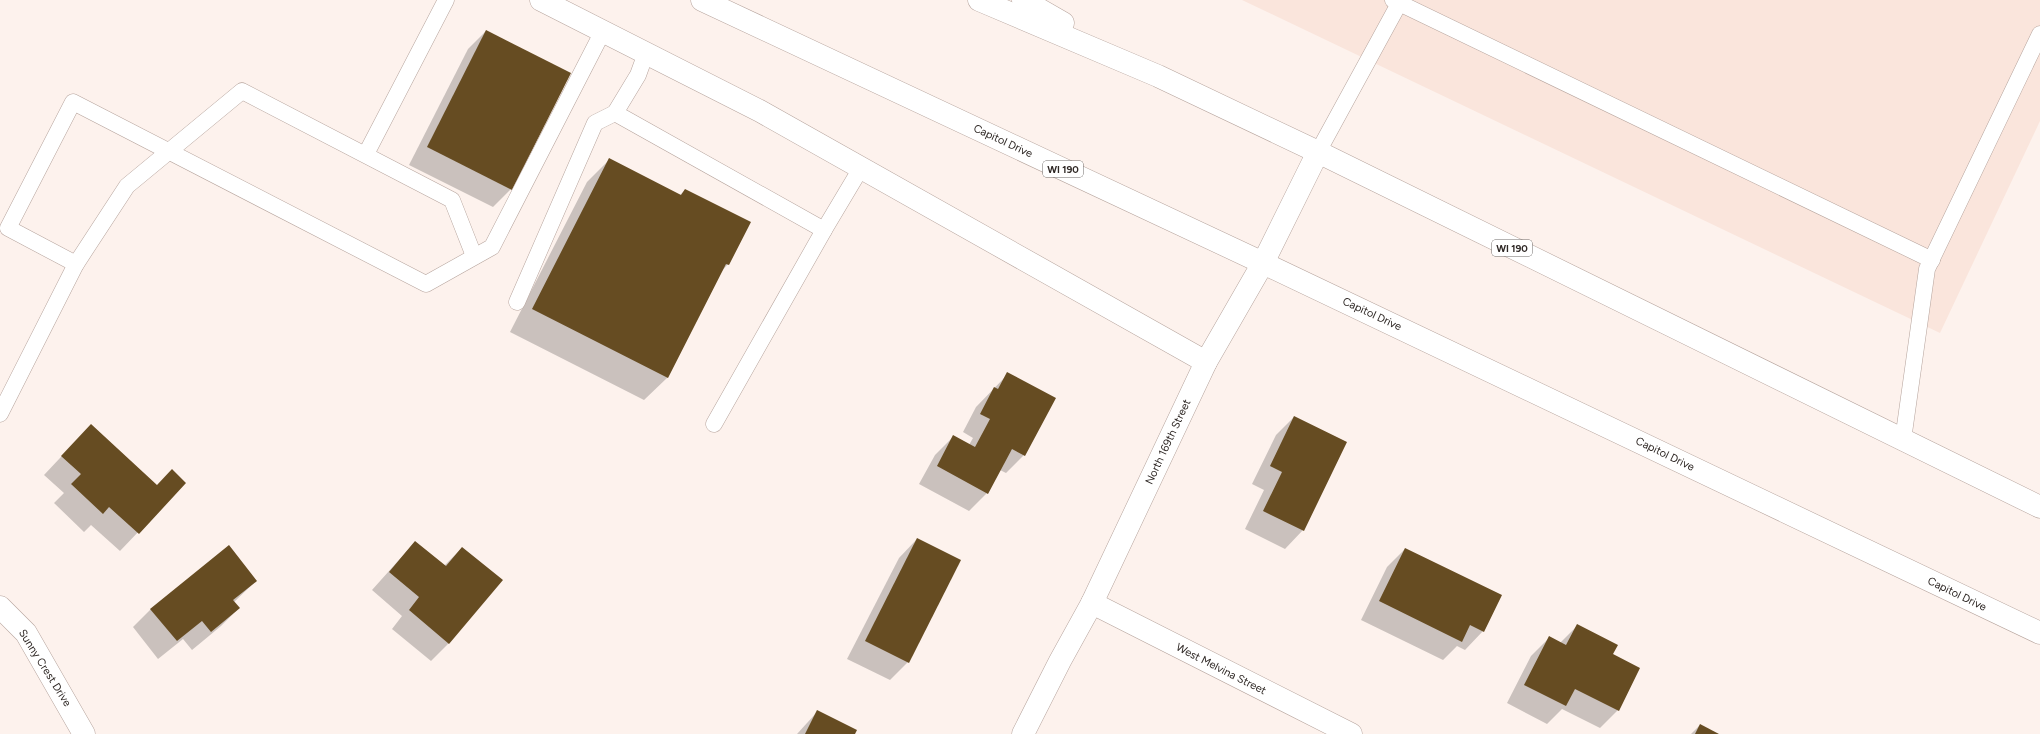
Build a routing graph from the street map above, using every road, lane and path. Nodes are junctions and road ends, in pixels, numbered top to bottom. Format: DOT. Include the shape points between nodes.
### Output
graph roads {
  1 [pos="446,0"];
  2 [pos="542,0"];
  3 [pos="702,0"];
  4 [pos="979,0"];
  5 [pos="1023,0"];
  6 [pos="1398,1"];
  7 [pos="603,32"];
  8 [pos="2040,34"];
  9 [pos="646,53"];
  10 [pos="1158,76"];
  11 [pos="615,113"];
  12 [pos="168,151"];
  13 [pos="1318,152"];
  14 [pos="366,154"];
  15 [pos="861,168"];
  16 [pos="824,230"];
  17 [pos="474,256"];
  18 [pos="1932,260"];
  19 [pos="1263,263"];
  20 [pos="76,264"];
  21 [pos="517,302"];
  22 [pos="1206,362"];
  23 [pos="0,414"];
  24 [pos="714,424"];
  25 [pos="1902,440"];
  26 [pos="2040,507"];
  27 [pos="1092,603"];
  28 [pos="0,607"];
  29 [pos="2040,633"];
  30 [pos="84,734"];
  31 [pos="1023,734"];
  32 [pos="1350,734"];
  1 -- 14 [label="lane"];
  2 -- 7 [label="main road"];
  3 -- 19 [label="main road, Capitol Drive / WI 190"];
  4 -- 10 [label="main road, WI 190"];
  5 -- 10 [label="main road"];
  6 -- 13 [label="lane"];
  6 -- 18 [label="lane"];
  7 -- 9 [label="main road"];
  7 -- 17 [label="lane" via="492,247"];
  8 -- 18 [label="lane"];
  9 -- 11 [label="lane" via="638,75"];
  9 -- 15 [label="main road" via="760,111"];
  10 -- 13 [label="main road, WI 190"];
  11 -- 16 [label="lane"];
  11 -- 21 [label="lane" via="595,123"];
  12 -- 14 [label="lane" via="242,91"];
  12 -- 17 [label="lane" via="426,284"];
  12 -- 20 [label="lane" via="127,186"];
  12 -- 20 [label="lane" via="73,102 8,228"];
  13 -- 19 [label="main road, North 169th Street"];
  13 -- 25 [label="main road, WI 190"];
  14 -- 17 [label="lane" via="452,200"];
  15 -- 16 [label="lane"];
  15 -- 22 [label="main road"];
  16 -- 24 [label="lane"];
  18 -- 25 [label="lane" via="1928,269"];
  19 -- 22 [label="main road, North 169th Street"];
  19 -- 29 [label="main road, Capitol Drive / WI 190"];
  20 -- 23 [label="lane"];
  22 -- 27 [label="main road, North 169th Street"];
  25 -- 26 [label="main road, WI 190"];
  27 -- 31 [label="main road, North 169th Street"];
  27 -- 32 [label="main road, West Melvina Street"];
  28 -- 30 [label="main road, Sunny Crest Drive" via="26,633"];
}
